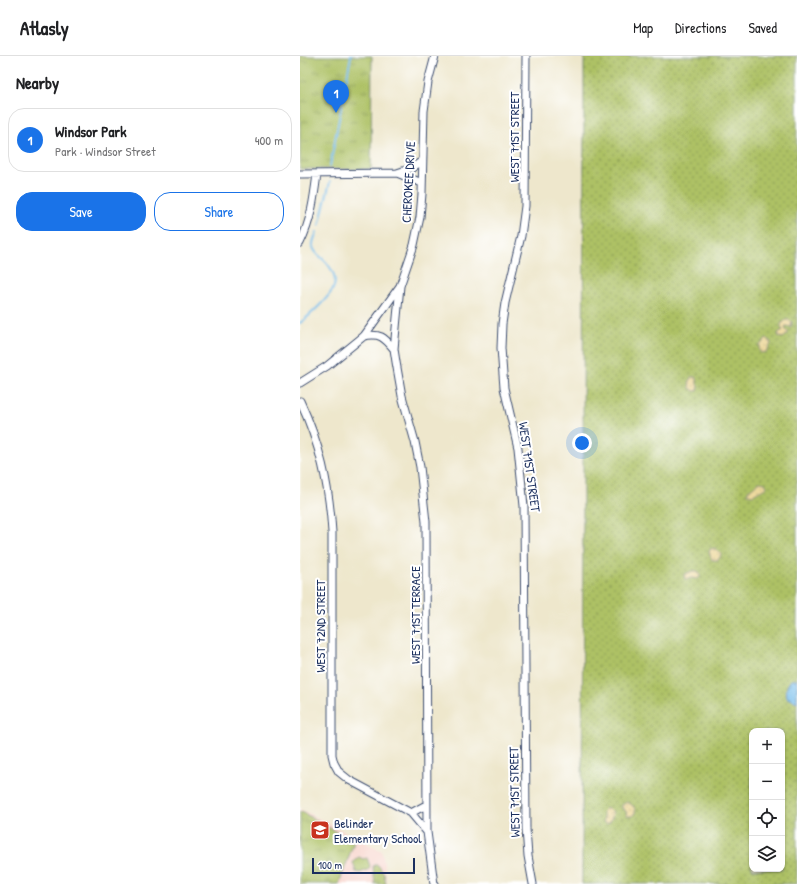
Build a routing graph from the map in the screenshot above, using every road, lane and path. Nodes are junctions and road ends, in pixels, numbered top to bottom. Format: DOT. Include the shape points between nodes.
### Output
graph roads {
  1 [pos="435,56"];
  2 [pos="526,56"];
  3 [pos="422,161"];
  4 [pos="396,173"];
  5 [pos="300,174"];
  6 [pos="317,174"];
  7 [pos="422,183"];
  8 [pos="300,243"];
  9 [pos="400,286"];
  10 [pos="364,336"];
  11 [pos="394,349"];
  12 [pos="300,383"];
  13 [pos="300,401"];
  14 [pos="426,805"];
  15 [pos="411,813"];
  16 [pos="427,832"];
  17 [pos="434,884"];
  18 [pos="533,884"];
  1 -- 3 [label="street, CHEROKEE DRIVE" via="425,97"];
  2 -- 18 [label="street, WEST 71ST STREET" via="525,206 522,236 505,303 501,348 504,388 518,448 524,506 526,828"];
  3 -- 4 [label="street" via="412,168"];
  3 -- 7 [label="street, CHEROKEE DRIVE"];
  4 -- 6 [label="street"];
  4 -- 7 [label="street"];
  5 -- 6 [label="street"];
  6 -- 8 [label="street" via="314,204"];
  7 -- 9 [label="street, CHEROKEE DRIVE" via="420,217 414,245"];
  9 -- 10 [label="street, CHEROKEE DRIVE"];
  9 -- 11 [label="street, WEST 71ST TERRACE"];
  10 -- 11 [label="street" via="375,334 386,339"];
  10 -- 12 [label="street, CHEROKEE DRIVE" via="327,366"];
  11 -- 14 [label="street, WEST 71ST TERRACE" via="397,374 415,442 424,493"];
  13 -- 15 [label="street, WEST 72ND STREET" via="316,438 330,509 334,763 339,772 349,780"];
  14 -- 15 [label="street"];
  14 -- 16 [label="street, WEST 71ST TERRACE"];
  15 -- 16 [label="street, WEST 72ND STREET"];
  16 -- 17 [label="street, WEST 71ST TERRACE"];
}
